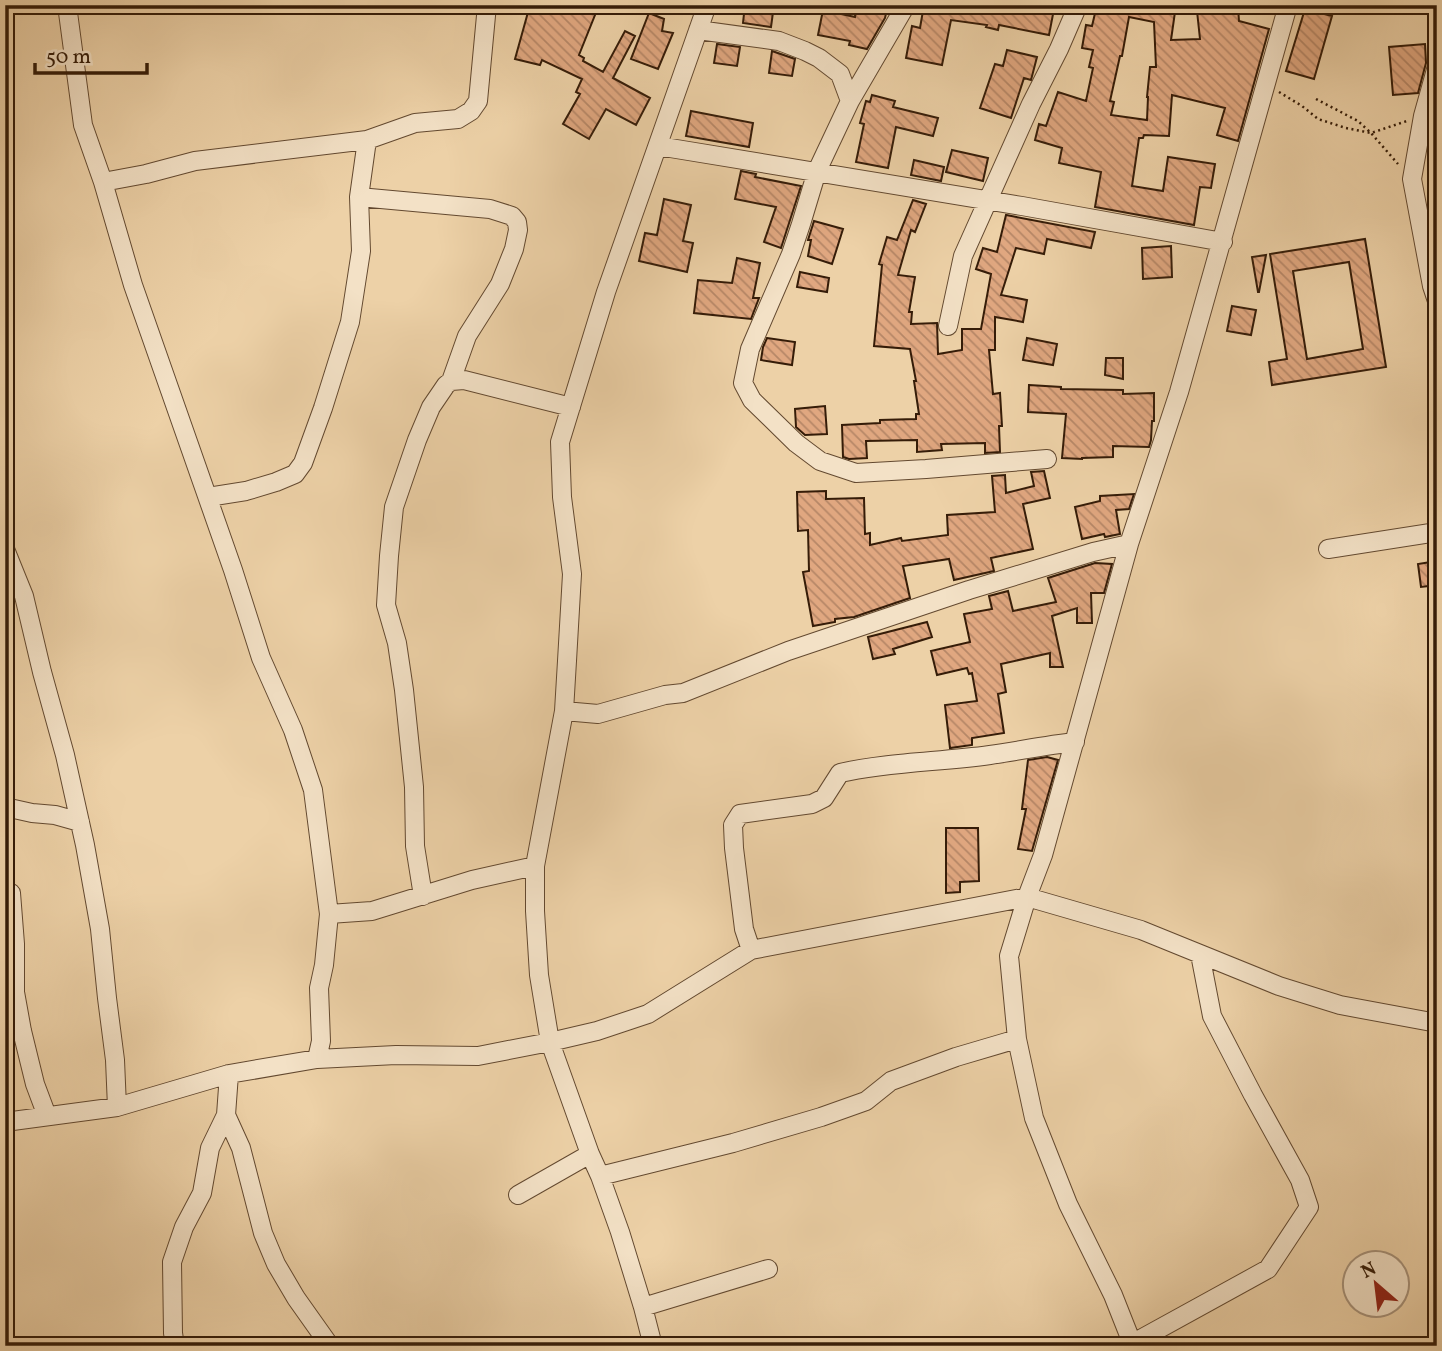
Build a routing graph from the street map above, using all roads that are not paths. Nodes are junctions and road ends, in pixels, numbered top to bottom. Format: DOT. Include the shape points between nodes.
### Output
graph roads {
  1 [pos="67,5"];
  2 [pos="487,5"];
  3 [pos="707,5"];
  4 [pos="906,5"];
  5 [pos="1078,5"];
  6 [pos="1288,5"];
  7 [pos="698,30"];
  8 [pos="1437,66"];
  9 [pos="850,101"];
  10 [pos="367,140"];
  11 [pos="658,146"];
  12 [pos="817,171"];
  13 [pos="103,182"];
  14 [pos="359,197"];
  15 [pos="988,201"];
  16 [pos="1223,242"];
  17 [pos="1437,301"];
  18 [pos="947,326"];
  19 [pos="451,381"];
  20 [pos="571,407"];
  21 [pos="1047,459"];
  22 [pos="208,497"];
  23 [pos="1437,532"];
  24 [pos="1129,544"];
  25 [pos="5,549"];
  26 [pos="1328,549"];
  27 [pos="564,710"];
  28 [pos="1075,742"];
  29 [pos="5,807"];
  30 [pos="80,822"];
  31 [pos="535,866"];
  32 [pos="10,893"];
  33 [pos="423,896"];
  34 [pos="1027,897"];
  35 [pos="329,914"];
  36 [pos="751,950"];
  37 [pos="1200,954"];
  38 [pos="1437,1023"];
  39 [pos="1017,1039"];
  40 [pos="550,1042"];
  41 [pos="317,1059"];
  42 [pos="229,1074"];
  43 [pos="117,1107"];
  44 [pos="226,1115"];
  45 [pos="47,1116"];
  46 [pos="9,1125"];
  47 [pos="590,1154"];
  48 [pos="600,1176"];
  49 [pos="518,1195"];
  50 [pos="768,1269"];
  51 [pos="643,1307"];
  52 [pos="1130,1344"];
  53 [pos="175,1346"];
  54 [pos="330,1346"];
  55 [pos="653,1346"];
  1 -- 13 [label="street" via="83,125"];
  2 -- 10 [label="street" via="478,101 471,111 458,119 415,122"];
  3 -- 7 [label="street"];
  4 -- 9 [label="street"];
  5 -- 15 [label="street"];
  6 -- 16 [label="street"];
  7 -- 9 [label="street" via="779,41 806,51 839,74"];
  7 -- 11 [label="street"];
  8 -- 17 [label="street" via="1412,179"];
  9 -- 12 [label="street"];
  10 -- 13 [label="street" via="238,154"];
  10 -- 14 [label="street"];
  11 -- 12 [label="street"];
  11 -- 20 [label="street"];
  12 -- 15 [label="street"];
  12 -- 21 [label="street" via="802,224 750,349 743,383 752,400 820,461 856,473"];
  13 -- 22 [label="street" via="133,285"];
  14 -- 19 [label="street" via="490,209 517,222 514,248 500,284 467,336"];
  14 -- 22 [label="street" via="361,251 350,322 303,463 295,474 276,482"];
  15 -- 16 [label="street"];
  15 -- 18 [label="street" via="963,256"];
  16 -- 24 [label="street"];
  19 -- 20 [label="street" via="464,380"];
  19 -- 33 [label="street" via="431,407 394,507 386,605 404,690"];
  20 -- 27 [label="street" via="560,442 572,574"];
  22 -- 35 [label="street" via="261,658 313,790"];
  23 -- 26 [label="street"];
  24 -- 27 [label="street" via="788,651 683,693 598,714"];
  24 -- 28 [label="street"];
  25 -- 30 [label="street" via="24,596"];
  27 -- 31 [label="street"];
  28 -- 34 [label="street"];
  28 -- 36 [label="street" via="865,767 840,773 824,798 812,804 740,814 733,825 734,848"];
  29 -- 30 [label="street"];
  30 -- 43 [label="street" via="100,929"];
  31 -- 33 [label="street"];
  31 -- 40 [label="street" via="539,975"];
  32 -- 45 [label="street" via="15,992"];
  33 -- 35 [label="street" via="372,911"];
  34 -- 36 [label="street"];
  34 -- 37 [label="street" via="1141,930"];
  34 -- 39 [label="street" via="1009,956"];
  35 -- 41 [label="street" via="319,988"];
  36 -- 40 [label="street" via="648,1014"];
  37 -- 38 [label="street" via="1340,1005"];
  37 -- 52 [label="street" via="1212,1016 1300,1180 1309,1207 1268,1269"];
  39 -- 48 [label="street" via="891,1081 866,1101 821,1117"];
  39 -- 52 [label="street" via="1034,1118 1068,1204 1113,1295"];
  40 -- 41 [label="street" via="478,1056"];
  40 -- 47 [label="street"];
  41 -- 42 [label="street"];
  42 -- 43 [label="street"];
  42 -- 44 [label="street"];
  43 -- 45 [label="street"];
  44 -- 53 [label="street" via="210,1148 202,1193 172,1262"];
  44 -- 54 [label="street" via="241,1148 276,1264"];
  45 -- 46 [label="street"];
  47 -- 48 [label="street"];
  47 -- 49 [label="street"];
  48 -- 51 [label="street"];
  50 -- 51 [label="street"];
  51 -- 55 [label="street"];
}
